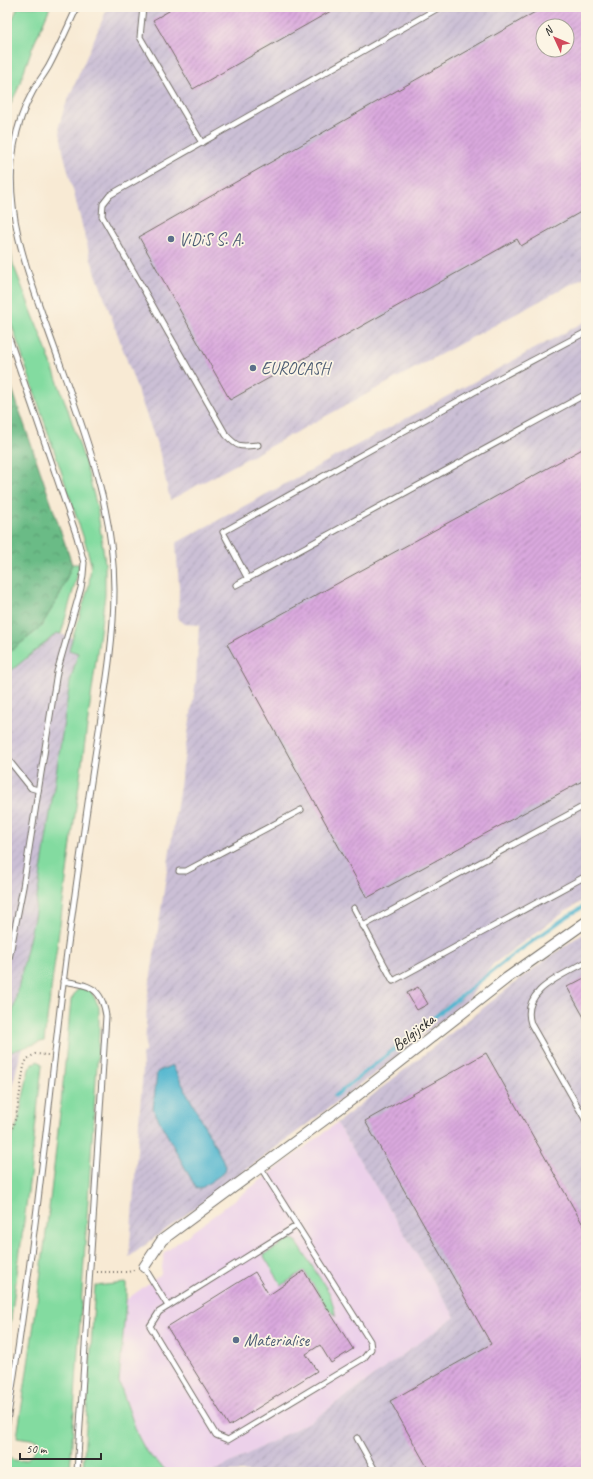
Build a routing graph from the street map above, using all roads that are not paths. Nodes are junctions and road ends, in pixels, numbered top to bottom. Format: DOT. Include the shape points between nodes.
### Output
graph roads {
  1 [pos="77,7"];
  2 [pos="143,7"];
  3 [pos="440,7"];
  4 [pos="202,143"];
  5 [pos="7,332"];
  6 [pos="586,332"];
  7 [pos="586,394"];
  8 [pos="258,444"];
  9 [pos="248,579"];
  10 [pos="236,586"];
  11 [pos="7,758"];
  12 [pos="38,790"];
  13 [pos="586,805"];
  14 [pos="301,810"];
  15 [pos="179,871"];
  16 [pos="586,876"];
  17 [pos="354,908"];
  18 [pos="586,922"];
  19 [pos="364,926"];
  20 [pos="8,958"];
  21 [pos="586,962"];
  22 [pos="7,969"];
  23 [pos="63,981"];
  24 [pos="586,1121"];
  25 [pos="261,1168"];
  26 [pos="296,1226"];
  27 [pos="144,1267"];
  28 [pos="168,1306"];
  29 [pos="7,1422"];
  30 [pos="357,1438"];
  31 [pos="77,1472"];
  32 [pos="376,1472"];
  1 -- 23 [label="lane" via="50,64 25,108 14,145 11,173 22,248 96,468 108,520 113,567 111,642"];
  2 -- 4 [label="lane" via="140,37"];
  3 -- 4 [label="lane"];
  4 -- 8 [label="lane" via="110,195 103,204 102,216 226,435 235,445"];
  5 -- 12 [label="lane" via="84,563 81,588 57,672"];
  6 -- 9 [label="lane" via="223,532"];
  7 -- 9 [label="lane"];
  9 -- 10 [label="lane"];
  11 -- 12 [label="lane" via="31,788"];
  12 -- 20 [label="lane" via="17,923"];
  13 -- 19 [label="lane"];
  14 -- 15 [label="lane" via="186,870"];
  16 -- 19 [label="lane" via="393,981"];
  17 -- 19 [label="lane"];
  18 -- 25 [label="street, Belgijska" via="507,978"];
  20 -- 22 [label="lane"];
  21 -- 24 [label="lane" via="536,993 531,1001 528,1016"];
  23 -- 29 [label="lane" via="33,1243"];
  23 -- 31 [label="lane" via="94,989 105,1006 106,1016"];
  25 -- 26 [label="lane"];
  25 -- 27 [label="street, Belgijska" via="162,1240"];
  26 -- 28 [label="lane"];
  26 -- 28 [label="lane" via="370,1341 371,1349 364,1358 228,1440 216,1435 150,1326 159,1312"];
  27 -- 28 [label="lane"];
  30 -- 32 [label="lane"];
}
